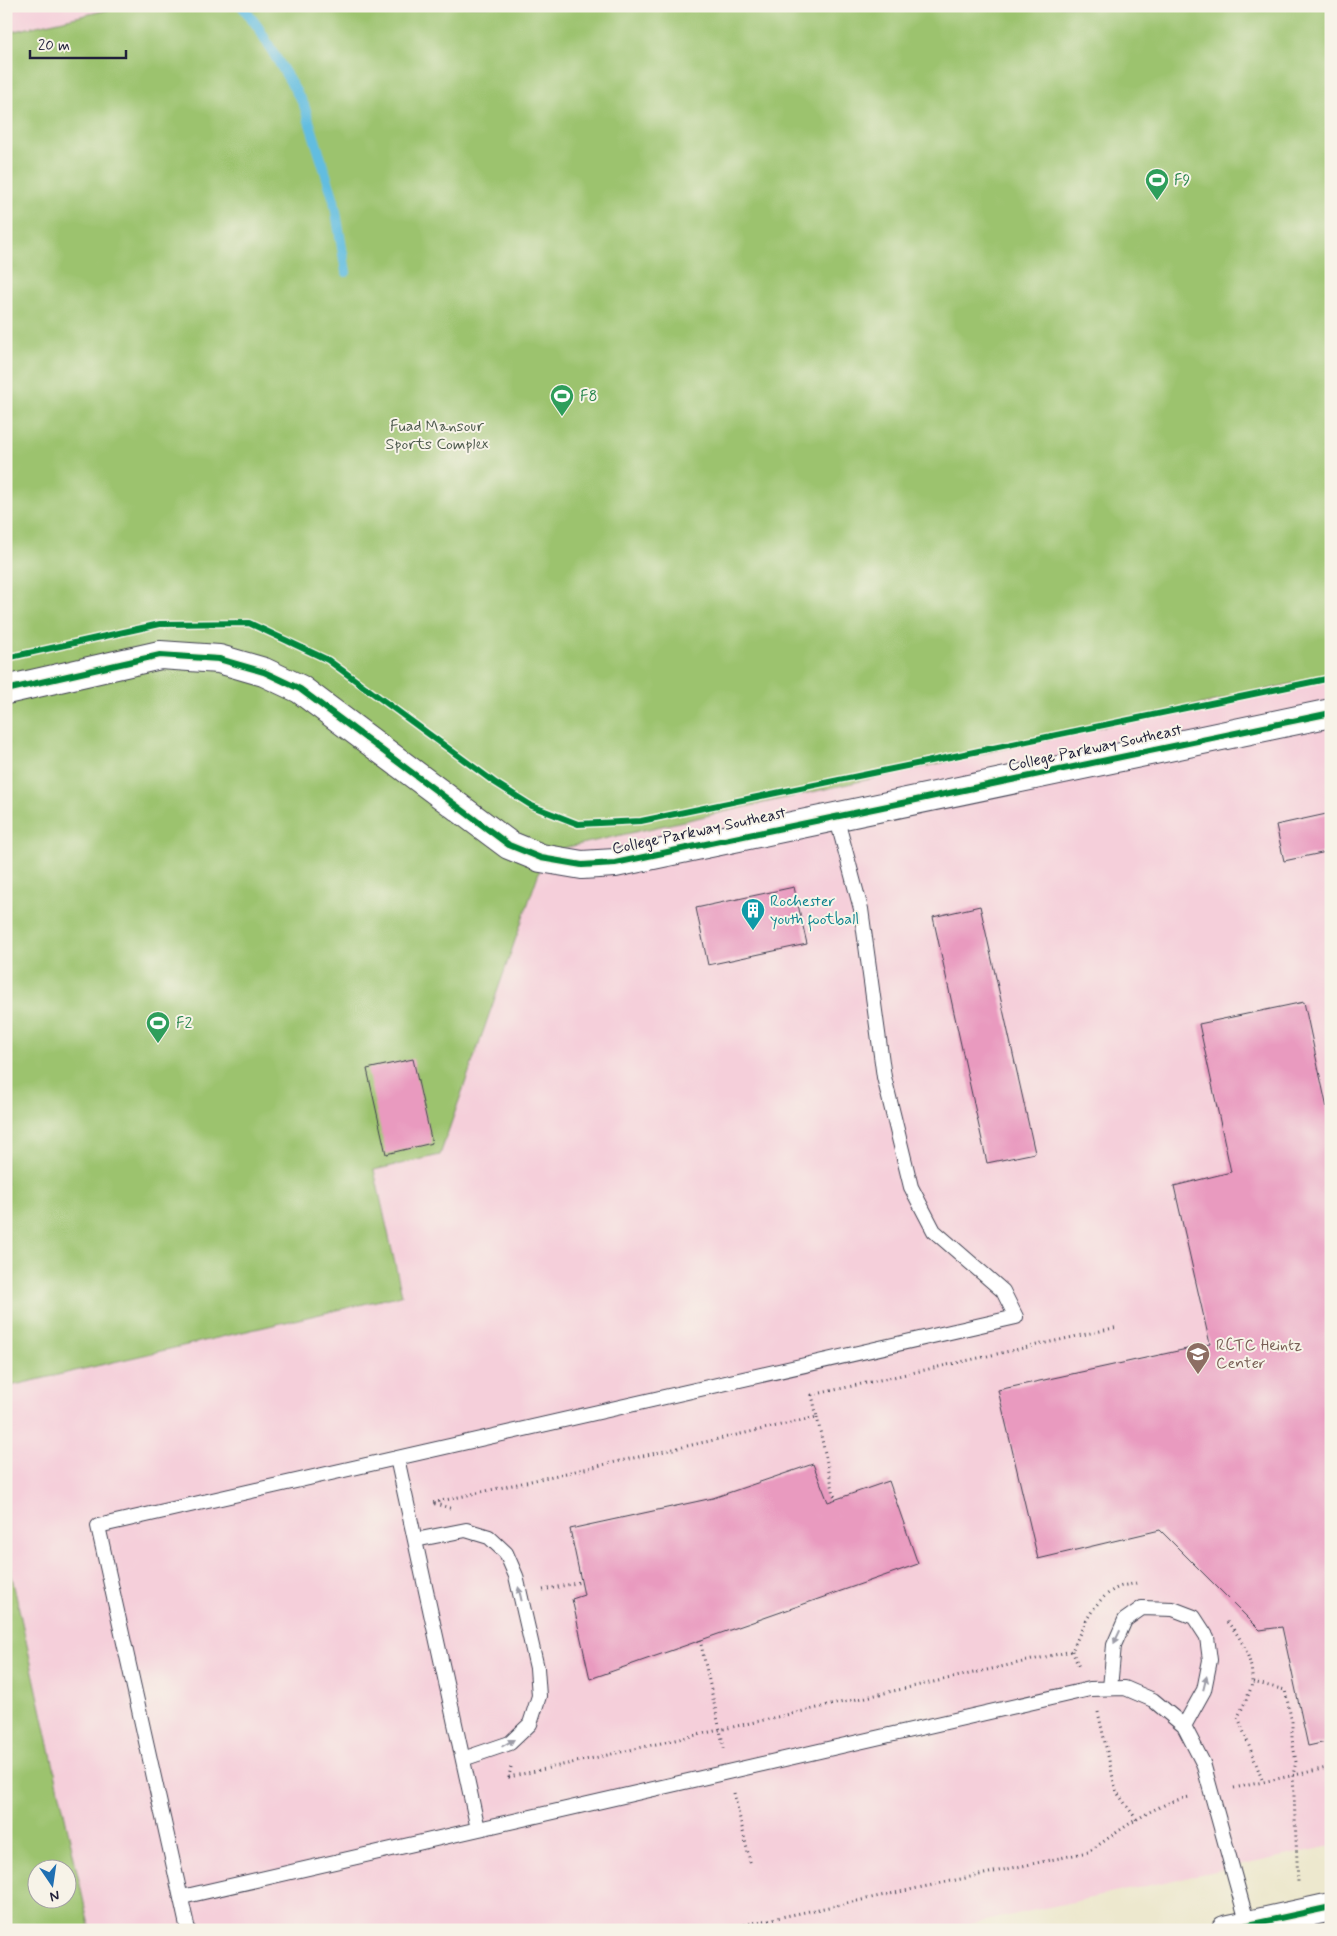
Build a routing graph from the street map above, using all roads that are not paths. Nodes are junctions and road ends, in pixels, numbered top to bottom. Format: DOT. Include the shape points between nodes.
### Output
graph roads {
  1 [pos="6,690"];
  2 [pos="1331,713"];
  3 [pos="836,816"];
  4 [pos="397,1458"];
  5 [pos="415,1540"];
  6 [pos="1110,1688"];
  7 [pos="1184,1726"];
  8 [pos="463,1759"];
  9 [pos="478,1829"];
  10 [pos="182,1897"];
  11 [pos="1331,1907"];
  12 [pos="1236,1927"];
  13 [pos="188,1930"];
  1 -- 3 [label="street, College Parkway Southeast" via="160,655 219,659 264,672 300,689 509,845 541,858 582,864 616,863"];
  2 -- 3 [label="street, College Parkway Southeast"];
  3 -- 4 [label="lane" via="861,909 884,1077 912,1187 934,1231 1003,1291 1016,1317"];
  4 -- 5 [label="lane"];
  4 -- 10 [label="lane" via="98,1526"];
  5 -- 8 [label="lane"];
  8 -- 5 [label="lane, one-way" via="510,1744 530,1724 539,1696 537,1668 516,1576 506,1554 488,1537 466,1530"];
  6 -- 7 [label="lane" via="1125,1688 1153,1700"];
  7 -- 6 [label="lane, one-way" via="1204,1690 1210,1660 1207,1637 1194,1618 1173,1609 1142,1608 1125,1620 1114,1645"];
  6 -- 9 [label="lane" via="1090,1689"];
  7 -- 12 [label="lane" via="1203,1763 1212,1792"];
  8 -- 9 [label="lane"];
  9 -- 10 [label="lane"];
  10 -- 13 [label="lane"];
  11 -- 12 [label="street"];
}
